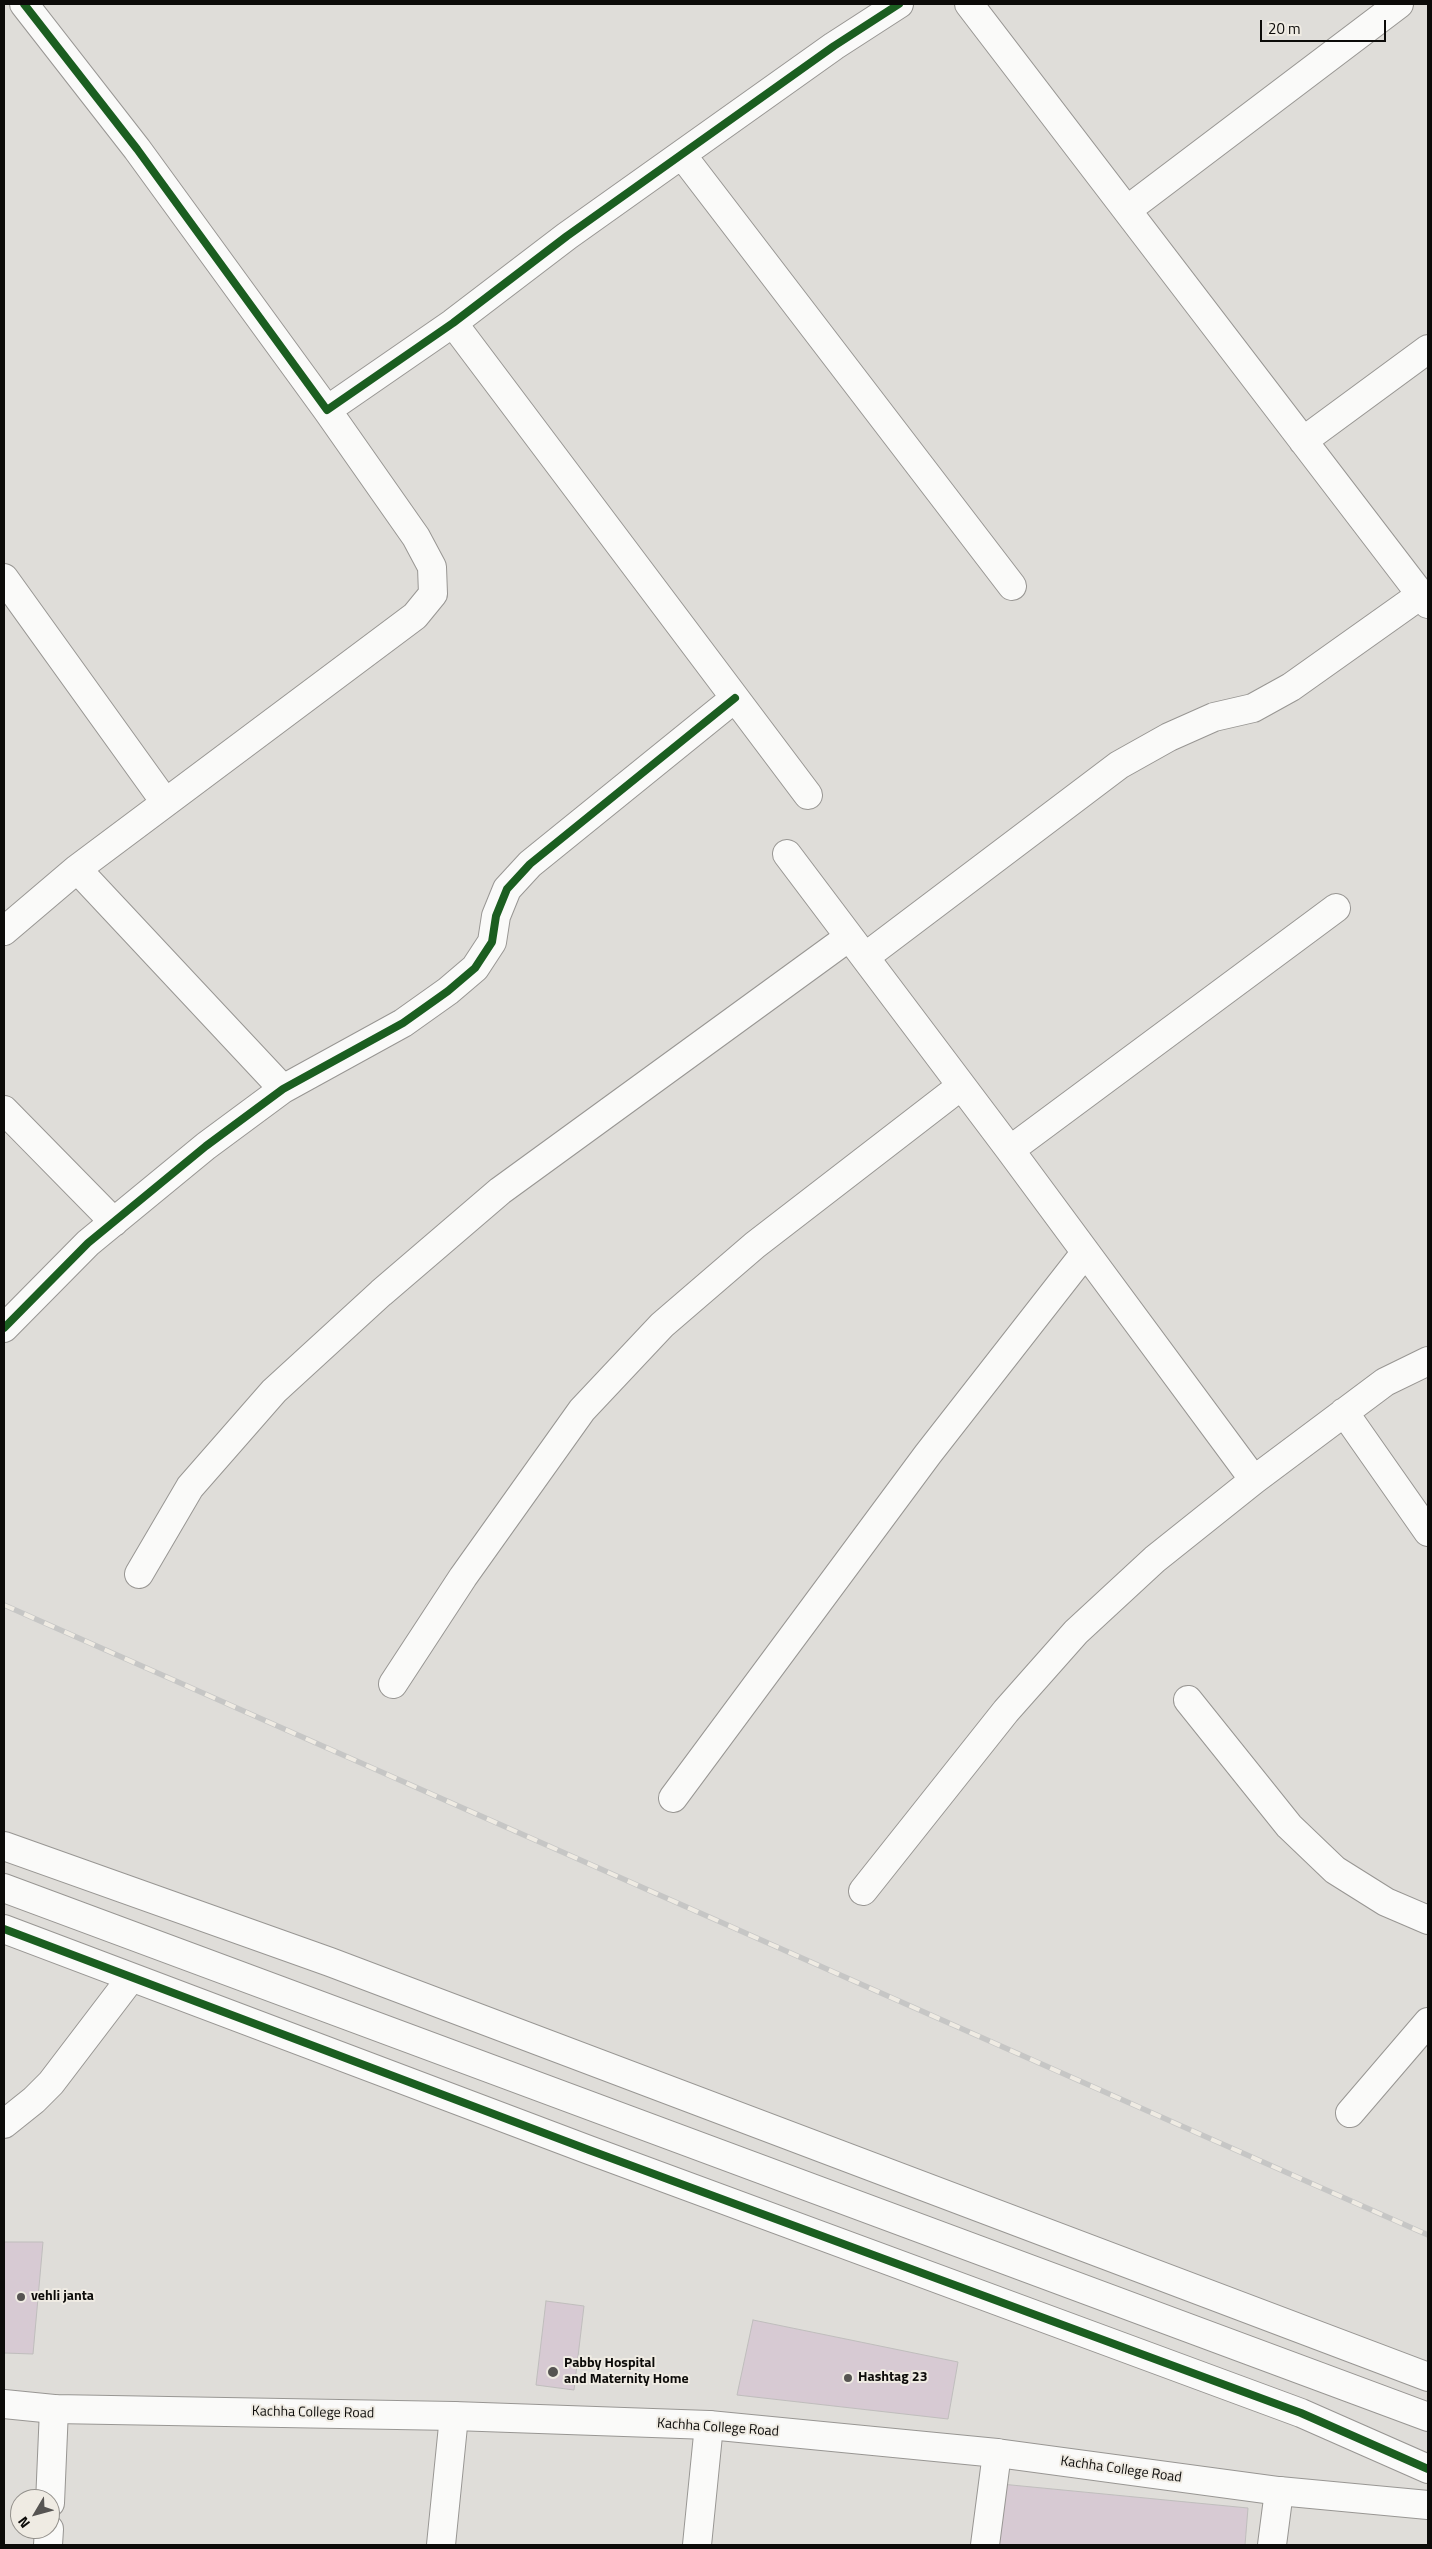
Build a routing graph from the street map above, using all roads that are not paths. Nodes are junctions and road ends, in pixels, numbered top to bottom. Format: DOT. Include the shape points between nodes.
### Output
graph roads {
  1 [pos="24,4"];
  2 [pos="899,4"];
  3 [pos="969,4"];
  4 [pos="1399,4"];
  5 [pos="682,155"];
  6 [pos="1126,210"];
  7 [pos="453,323"];
  8 [pos="1428,349"];
  9 [pos="327,410"];
  10 [pos="1303,441"];
  11 [pos="4,578"];
  12 [pos="1012,586"];
  13 [pos="1425,599"];
  14 [pos="735,698"];
  15 [pos="808,795"];
  16 [pos="165,802"];
  17 [pos="787,854"];
  18 [pos="77,869"];
  19 [pos="1336,908"];
  20 [pos="4,930"];
  21 [pos="857,947"];
  22 [pos="961,1086"];
  23 [pos="284,1089"];
  24 [pos="4,1110"];
  25 [pos="1010,1150"];
  26 [pos="114,1222"];
  27 [pos="1085,1253"];
  28 [pos="8,1315"];
  29 [pos="1428,1361"];
  30 [pos="1344,1412"];
  31 [pos="1254,1480"];
  32 [pos="1428,1532"];
  33 [pos="138,1574"];
  34 [pos="393,1684"];
  35 [pos="1188,1700"];
  36 [pos="673,1798"];
  37 [pos="4,1846"];
  38 [pos="4,1888"];
  39 [pos="863,1891"];
  40 [pos="1428,1920"];
  41 [pos="4,1929"];
  42 [pos="131,1978"];
  43 [pos="1428,2022"];
  44 [pos="1350,2113"];
  45 [pos="4,2124"];
  46 [pos="1428,2377"];
  47 [pos="4,2404"];
  48 [pos="54,2409"];
  49 [pos="454,2416"];
  50 [pos="1428,2417"];
  51 [pos="709,2425"];
  52 [pos="997,2453"];
  53 [pos="1428,2469"];
  54 [pos="51,2489"];
  55 [pos="1279,2491"];
  56 [pos="1428,2505"];
  57 [pos="441,2545"];
  58 [pos="696,2545"];
  59 [pos="985,2545"];
  60 [pos="1272,2545"];
  1 -- 9 [label="street" via="137,149"];
  2 -- 5 [label="street" via="834,46"];
  3 -- 6 [label="street"];
  4 -- 6 [label="street"];
  5 -- 7 [label="street" via="567,236"];
  5 -- 12 [label="street"];
  6 -- 10 [label="street"];
  7 -- 9 [label="street"];
  7 -- 14 [label="street"];
  8 -- 10 [label="street"];
  9 -- 16 [label="street" via="416,537 432,567 433,594 415,616"];
  10 -- 13 [label="street"];
  11 -- 16 [label="street"];
  13 -- 21 [label="street" via="1291,687 1252,708 1214,717 1119,765"];
  14 -- 15 [label="street"];
  14 -- 23 [label="street" via="530,864 507,889 496,916 492,942 474,968 448,991 403,1023"];
  16 -- 18 [label="street"];
  17 -- 21 [label="street"];
  18 -- 20 [label="street"];
  18 -- 23 [label="street"];
  19 -- 25 [label="street"];
  21 -- 22 [label="street"];
  21 -- 33 [label="street" via="500,1191 381,1293 274,1391 196,1480"];
  22 -- 25 [label="street"];
  22 -- 34 [label="street" via="755,1245 662,1325 582,1410 463,1576"];
  23 -- 26 [label="street" via="206,1146"];
  24 -- 26 [label="street"];
  25 -- 27 [label="street"];
  26 -- 28 [label="street"];
  27 -- 31 [label="street"];
  27 -- 36 [label="street" via="928,1454"];
  29 -- 30 [label="street" via="1385,1382"];
  30 -- 31 [label="street"];
  30 -- 32 [label="street"];
  31 -- 39 [label="street" via="1155,1559 1076,1632 1006,1711"];
  35 -- 40 [label="street" via="1289,1826 1335,1870 1386,1902"];
  37 -- 46 [label="street" via="330,1962"];
  38 -- 50 [label="street"];
  41 -- 42 [label="street"];
  42 -- 45 [label="street" via="51,2083"];
  42 -- 53 [label="street" via="1302,2413"];
  43 -- 44 [label="street"];
  47 -- 48 [label="street, Kachha College Road"];
  48 -- 49 [label="street, Kachha College Road"];
  48 -- 54 [label="street"];
  49 -- 51 [label="street, Kachha College Road"];
  49 -- 57 [label="street"];
  51 -- 52 [label="street, Kachha College Road"];
  51 -- 58 [label="street"];
  52 -- 55 [label="street, Kachha College Road"];
  52 -- 59 [label="street"];
  55 -- 56 [label="street, Kachha College Road"];
  55 -- 60 [label="street"];
}
